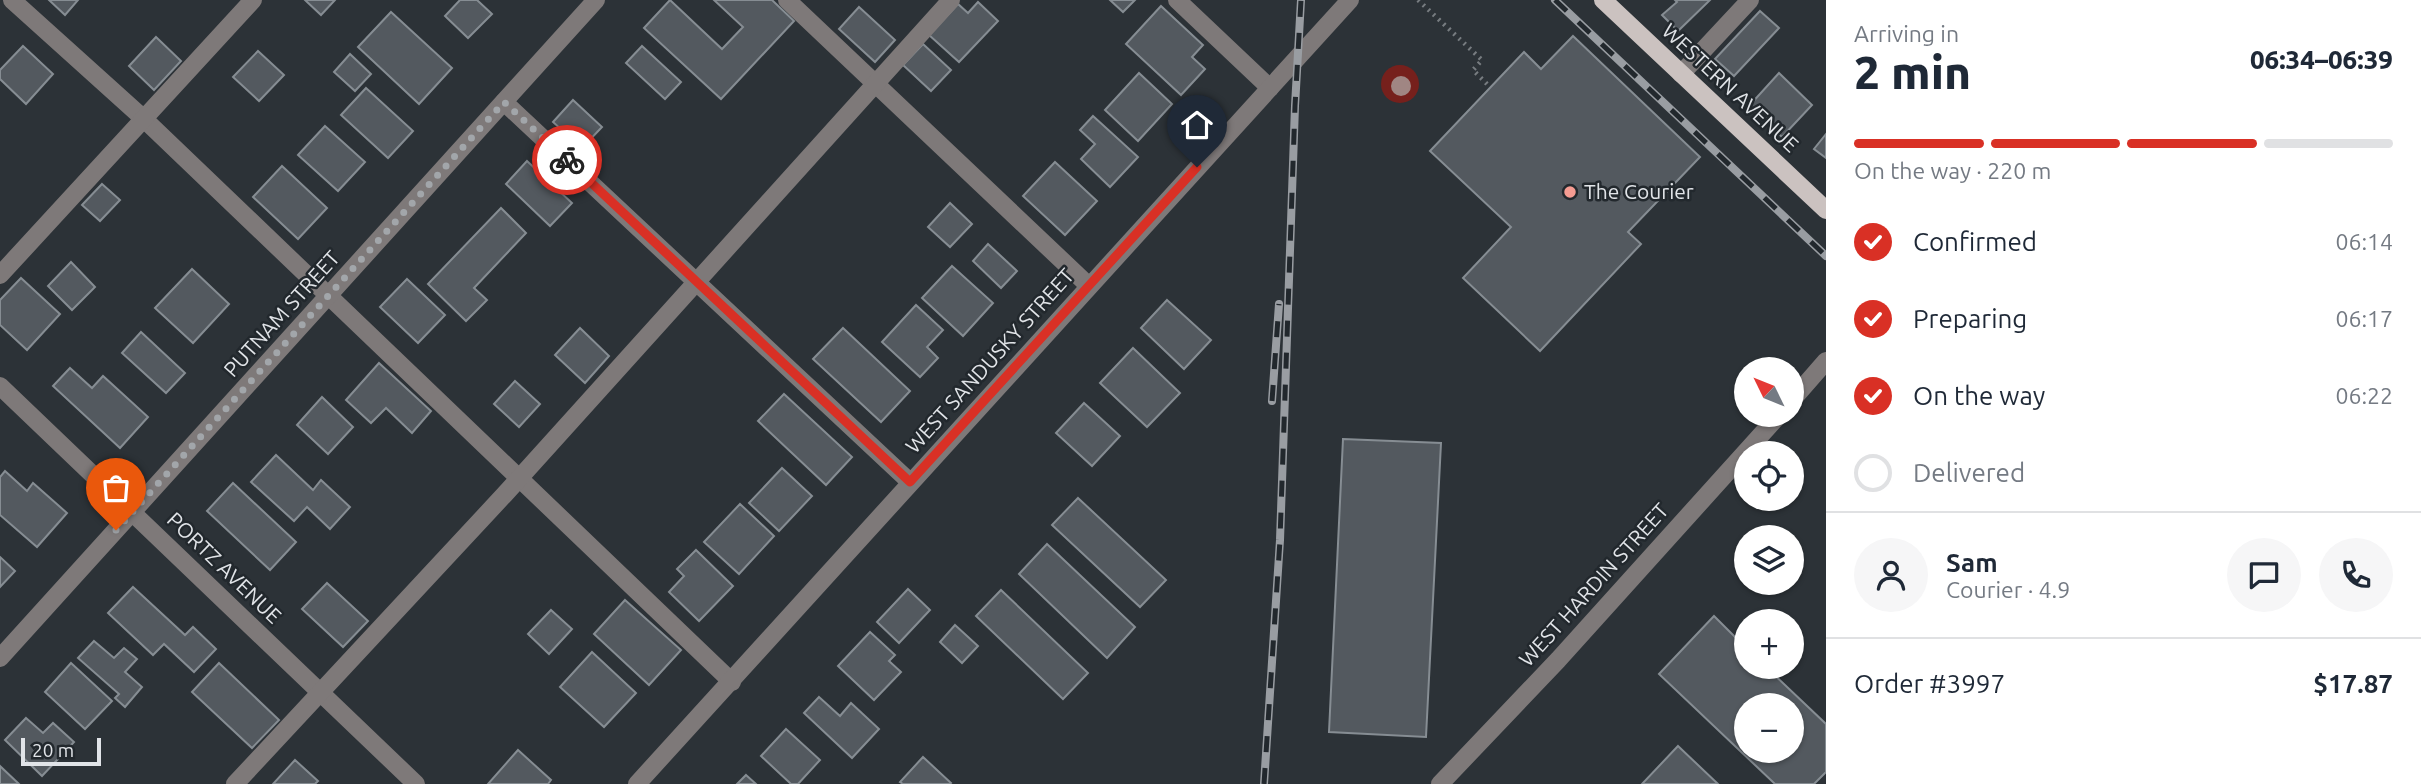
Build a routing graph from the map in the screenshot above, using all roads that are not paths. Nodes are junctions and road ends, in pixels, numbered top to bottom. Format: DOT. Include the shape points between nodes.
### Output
graph roads {
  1 [pos="12,0"];
  2 [pos="253,0"];
  3 [pos="596,0"];
  4 [pos="787,0"];
  5 [pos="951,0"];
  6 [pos="1177,0"];
  7 [pos="1350,0"];
  8 [pos="1602,0"];
  9 [pos="1750,0"];
  10 [pos="1681,74"];
  11 [pos="876,83"];
  12 [pos="1270,88"];
  13 [pos="504,102"];
  14 [pos="144,119"];
  15 [pos="1826,210"];
  16 [pos="0,275"];
  17 [pos="696,282"];
  18 [pos="1088,286"];
  19 [pos="328,297"];
  20 [pos="1826,361"];
  21 [pos="0,386"];
  22 [pos="1804,386"];
  23 [pos="1768,427"];
  24 [pos="520,477"];
  25 [pos="910,482"];
  26 [pos="132,511"];
  27 [pos="0,658"];
  28 [pos="732,682"];
  29 [pos="320,692"];
  30 [pos="236,784"];
  31 [pos="416,784"];
  32 [pos="637,784"];
  33 [pos="1440,784"];
  1 -- 14 [label="street"];
  2 -- 14 [label="street"];
  3 -- 13 [label="street, PUTNAM STREET"];
  4 -- 11 [label="street"];
  5 -- 11 [label="street"];
  6 -- 12 [label="street"];
  7 -- 12 [label="street, WEST SANDUSKY STREET"];
  8 -- 10 [label="main road, WESTERN AVENUE"];
  9 -- 10 [label="street"];
  10 -- 15 [label="main road, WESTERN AVENUE"];
  11 -- 17 [label="street"];
  11 -- 18 [label="street"];
  12 -- 18 [label="street, WEST SANDUSKY STREET"];
  13 -- 17 [label="street"];
  13 -- 19 [label="street, PUTNAM STREET"];
  14 -- 16 [label="street"];
  14 -- 19 [label="street"];
  17 -- 24 [label="street"];
  17 -- 25 [label="street"];
  18 -- 25 [label="street, WEST SANDUSKY STREET"];
  19 -- 24 [label="street"];
  19 -- 26 [label="street, PUTNAM STREET"];
  20 -- 22 [label="street"];
  21 -- 26 [label="street, PORTZ AVENUE"];
  23 -- 33 [label="street, WEST HARDIN STREET"];
  24 -- 28 [label="street"];
  24 -- 29 [label="street"];
  25 -- 28 [label="street, WEST SANDUSKY STREET"];
  26 -- 27 [label="street, PUTNAM STREET"];
  26 -- 29 [label="street, PORTZ AVENUE"];
  28 -- 32 [label="street, WEST SANDUSKY STREET"];
  29 -- 30 [label="street"];
  29 -- 31 [label="street, PORTZ AVENUE"];
}
